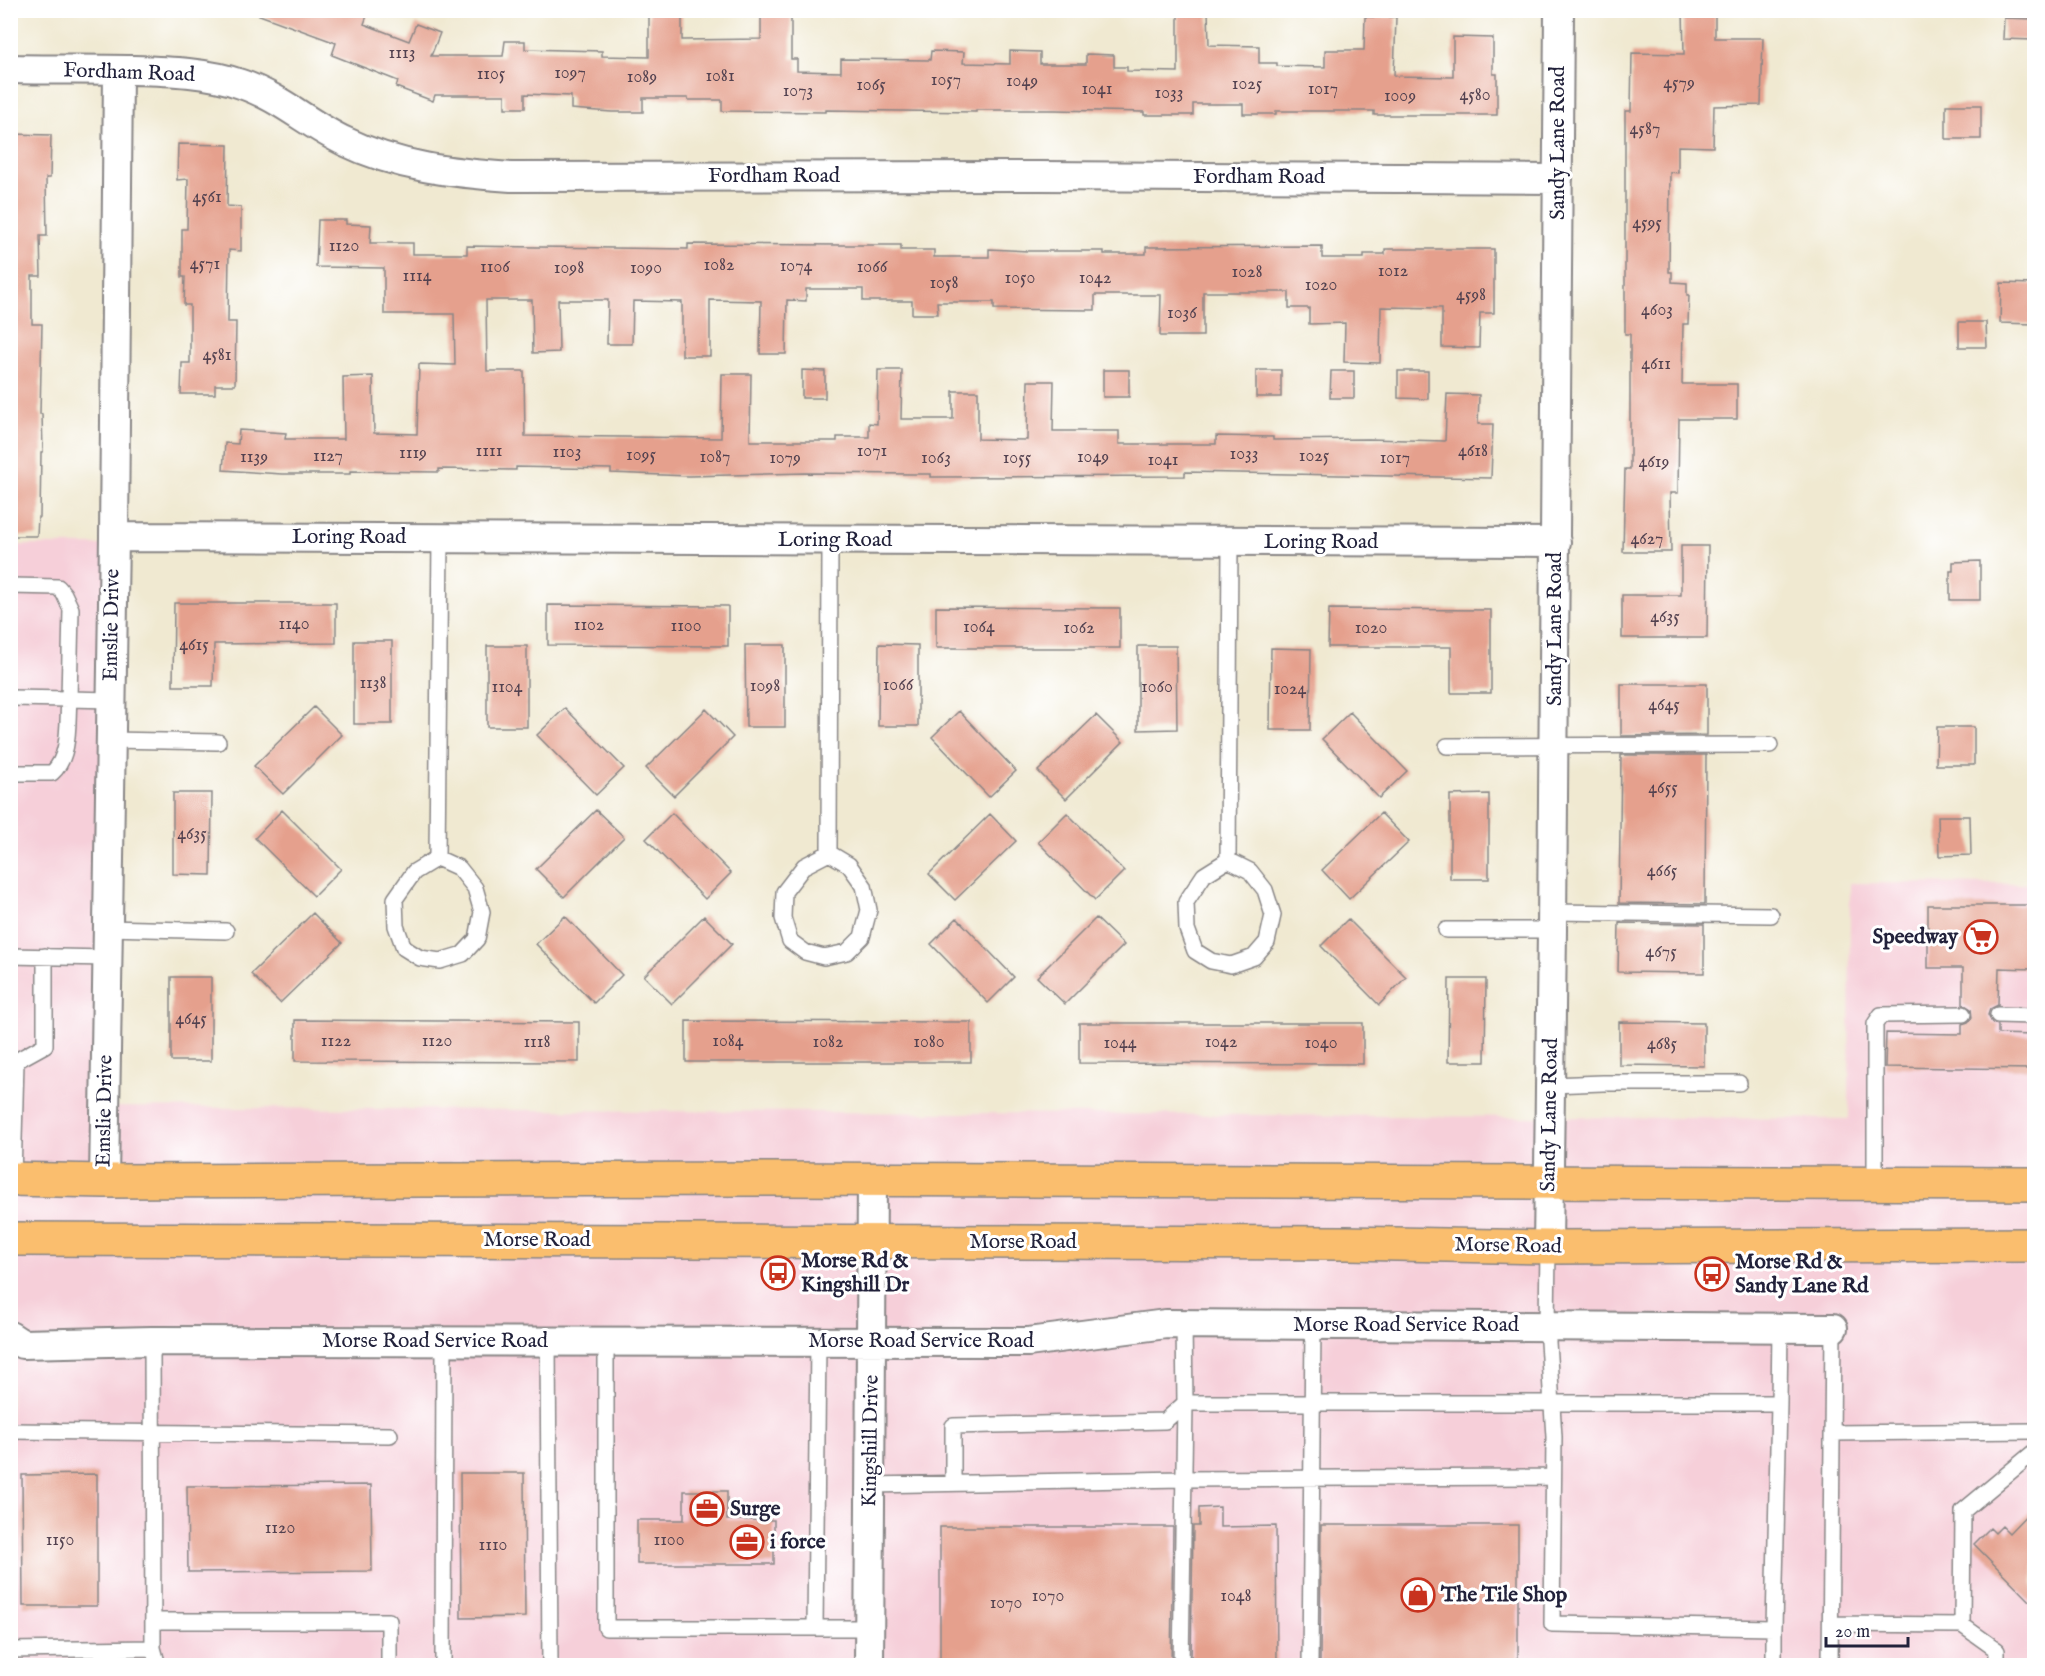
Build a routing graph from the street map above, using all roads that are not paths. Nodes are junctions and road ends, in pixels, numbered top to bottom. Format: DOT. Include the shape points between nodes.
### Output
graph roads {
  1 [pos="1559,10"];
  2 [pos="10,69"];
  3 [pos="118,70"];
  4 [pos="1558,179"];
  5 [pos="114,537"];
  6 [pos="440,537"];
  7 [pos="830,540"];
  8 [pos="1230,542"];
  9 [pos="1556,542"];
  10 [pos="10,586"];
  11 [pos="10,698"];
  12 [pos="69,699"];
  13 [pos="111,700"];
  14 [pos="110,741"];
  15 [pos="218,742"];
  16 [pos="1554,745"];
  17 [pos="1770,745"];
  18 [pos="1446,746"];
  19 [pos="10,773"];
  20 [pos="829,853"];
  21 [pos="437,858"];
  22 [pos="1228,861"];
  23 [pos="1772,915"];
  24 [pos="1553,921"];
  25 [pos="107,928"];
  26 [pos="1446,930"];
  27 [pos="226,931"];
  28 [pos="10,956"];
  29 [pos="45,956"];
  30 [pos="107,958"];
  31 [pos="1963,1014"];
  32 [pos="1998,1015"];
  33 [pos="2034,1016"];
  34 [pos="13,1061"];
  35 [pos="1739,1083"];
  36 [pos="1551,1085"];
  37 [pos="12,1179"];
  38 [pos="872,1180"];
  39 [pos="104,1181"];
  40 [pos="1549,1181"];
  41 [pos="1875,1184"];
  42 [pos="2034,1184"];
  43 [pos="10,1239"];
  44 [pos="872,1242"];
  45 [pos="2034,1245"];
  46 [pos="1548,1247"];
  47 [pos="1184,1324"];
  48 [pos="1313,1324"];
  49 [pos="1548,1326"];
  50 [pos="1780,1328"];
  51 [pos="1833,1328"];
  52 [pos="10,1336"];
  53 [pos="152,1341"];
  54 [pos="444,1341"];
  55 [pos="548,1341"];
  56 [pos="606,1341"];
  57 [pos="872,1341"];
  58 [pos="818,1342"];
  59 [pos="1552,1402"];
  60 [pos="1185,1403"];
  61 [pos="1312,1403"];
  62 [pos="1779,1403"];
  63 [pos="10,1431"];
  64 [pos="154,1431"];
  65 [pos="2034,1431"];
  66 [pos="1832,1433"];
  67 [pos="390,1435"];
  68 [pos="2034,1452"];
  69 [pos="1311,1478"];
  70 [pos="1553,1478"];
  71 [pos="1183,1479"];
  72 [pos="953,1482"];
  73 [pos="871,1485"];
  74 [pos="153,1621"];
  75 [pos="1831,1624"];
  76 [pos="1962,1625"];
  77 [pos="815,1628"];
  78 [pos="870,1628"];
  79 [pos="1774,1629"];
  80 [pos="153,1648"];
  81 [pos="10,1650"];
  82 [pos="158,1665"];
  83 [pos="389,1665"];
  84 [pos="443,1665"];
  85 [pos="550,1665"];
  86 [pos="869,1665"];
  87 [pos="1181,1665"];
  88 [pos="1310,1665"];
  89 [pos="1774,1665"];
  90 [pos="1830,1665"];
  91 [pos="1997,1665"];
  1 -- 4 [label="street, Sandy Lane Road"];
  2 -- 3 [label="street, Fordham Road"];
  3 -- 4 [label="street, Fordham Road" via="168,71 240,83 276,98 343,141 397,162 450,173 512,177"];
  3 -- 5 [label="street, Emslie Drive"];
  4 -- 9 [label="street, Sandy Lane Road"];
  5 -- 6 [label="street, Loring Road"];
  5 -- 13 [label="street, Emslie Drive"];
  6 -- 7 [label="street, Loring Road"];
  6 -- 21 [label="lane"];
  7 -- 8 [label="street, Loring Road"];
  7 -- 20 [label="lane"];
  8 -- 9 [label="street, Loring Road"];
  8 -- 22 [label="lane"];
  9 -- 16 [label="street, Sandy Lane Road"];
  10 -- 12 [label="lane" via="58,587 64,594 71,609"];
  11 -- 12 [label="lane"];
  12 -- 13 [label="lane"];
  12 -- 19 [label="lane" via="61,765 52,773"];
  13 -- 14 [label="street, Emslie Drive"];
  14 -- 15 [label="lane"];
  14 -- 25 [label="street, Emslie Drive"];
  16 -- 17 [label="lane"];
  16 -- 18 [label="lane"];
  16 -- 24 [label="street, Sandy Lane Road"];
  20 -- 20 [label="lane" via="804,866 783,892 783,918 790,941 805,952 824,957 847,952 862,937 869,910 864,886 849,865"];
  21 -- 21 [label="lane" via="414,872 395,899 396,926 404,948 420,958 440,962 463,954 477,939 482,912 475,888 459,868"];
  22 -- 22 [label="lane" via="1204,875 1186,902 1187,929 1195,951 1211,961 1231,964 1254,957 1267,942 1273,915 1265,890 1250,871"];
  23 -- 24 [label="lane"];
  24 -- 26 [label="lane"];
  24 -- 36 [label="street, Sandy Lane Road"];
  25 -- 27 [label="lane"];
  25 -- 30 [label="street, Emslie Drive"];
  28 -- 29 [label="lane"];
  29 -- 30 [label="lane"];
  29 -- 34 [label="lane" via="45,1045"];
  30 -- 39 [label="street, Emslie Drive"];
  31 -- 41 [label="lane" via="1881,1015 1875,1024"];
  32 -- 33 [label="lane"];
  34 -- 37 [label="lane"];
  35 -- 36 [label="lane"];
  36 -- 40 [label="street, Sandy Lane Road"];
  37 -- 39 [label="main road"];
  38 -- 39 [label="main road"];
  38 -- 40 [label="main road"];
  38 -- 44 [label="street, Kingshill Drive"];
  40 -- 41 [label="main road"];
  40 -- 46 [label="street, Sandy Lane Road"];
  41 -- 42 [label="main road"];
  43 -- 44 [label="main road, Morse Road"];
  44 -- 46 [label="main road, Morse Road"];
  44 -- 57 [label="street, Kingshill Drive"];
  45 -- 46 [label="main road, Morse Road"];
  46 -- 49 [label="lane"];
  47 -- 48 [label="street, Morse Road Service Road"];
  47 -- 57 [label="street, Morse Road Service Road" via="1028,1342"];
  47 -- 60 [label="lane"];
  48 -- 49 [label="street, Morse Road Service Road"];
  48 -- 61 [label="lane"];
  49 -- 50 [label="street, Morse Road Service Road"];
  49 -- 59 [label="lane"];
  50 -- 51 [label="street, Morse Road Service Road"];
  50 -- 62 [label="lane"];
  51 -- 66 [label="lane"];
  52 -- 53 [label="street, Morse Road Service Road" via="22,1344"];
  53 -- 54 [label="street, Morse Road Service Road"];
  53 -- 64 [label="lane"];
  54 -- 55 [label="street, Morse Road Service Road"];
  54 -- 84 [label="lane"];
  55 -- 56 [label="street, Morse Road Service Road"];
  55 -- 85 [label="lane"];
  56 -- 58 [label="street, Morse Road Service Road"];
  56 -- 77 [label="lane" via="606,1628"];
  57 -- 58 [label="street, Morse Road Service Road"];
  57 -- 73 [label="street, Kingshill Drive"];
  58 -- 77 [label="lane"];
  59 -- 61 [label="lane"];
  59 -- 62 [label="lane"];
  59 -- 70 [label="lane"];
  60 -- 61 [label="lane"];
  60 -- 71 [label="lane"];
  60 -- 72 [label="lane" via="1166,1421 953,1426"];
  61 -- 69 [label="lane"];
  62 -- 79 [label="lane"];
  63 -- 64 [label="lane"];
  64 -- 67 [label="lane"];
  64 -- 74 [label="lane"];
  65 -- 66 [label="lane"];
  66 -- 75 [label="lane"];
  68 -- 76 [label="lane" via="1963,1511"];
  69 -- 70 [label="lane"];
  69 -- 71 [label="lane"];
  69 -- 88 [label="lane"];
  70 -- 79 [label="lane" via="1552,1624"];
  71 -- 72 [label="lane"];
  71 -- 87 [label="lane"];
  72 -- 73 [label="lane"];
  73 -- 78 [label="street, Kingshill Drive"];
  74 -- 80 [label="lane"];
  74 -- 83 [label="lane" via="388,1621"];
  75 -- 76 [label="lane"];
  75 -- 90 [label="lane"];
  76 -- 91 [label="lane" via="1997,1650"];
  77 -- 78 [label="lane"];
  78 -- 86 [label="street, Kingshill Drive"];
  79 -- 89 [label="lane"];
  80 -- 81 [label="lane"];
  80 -- 82 [label="lane"];
}
